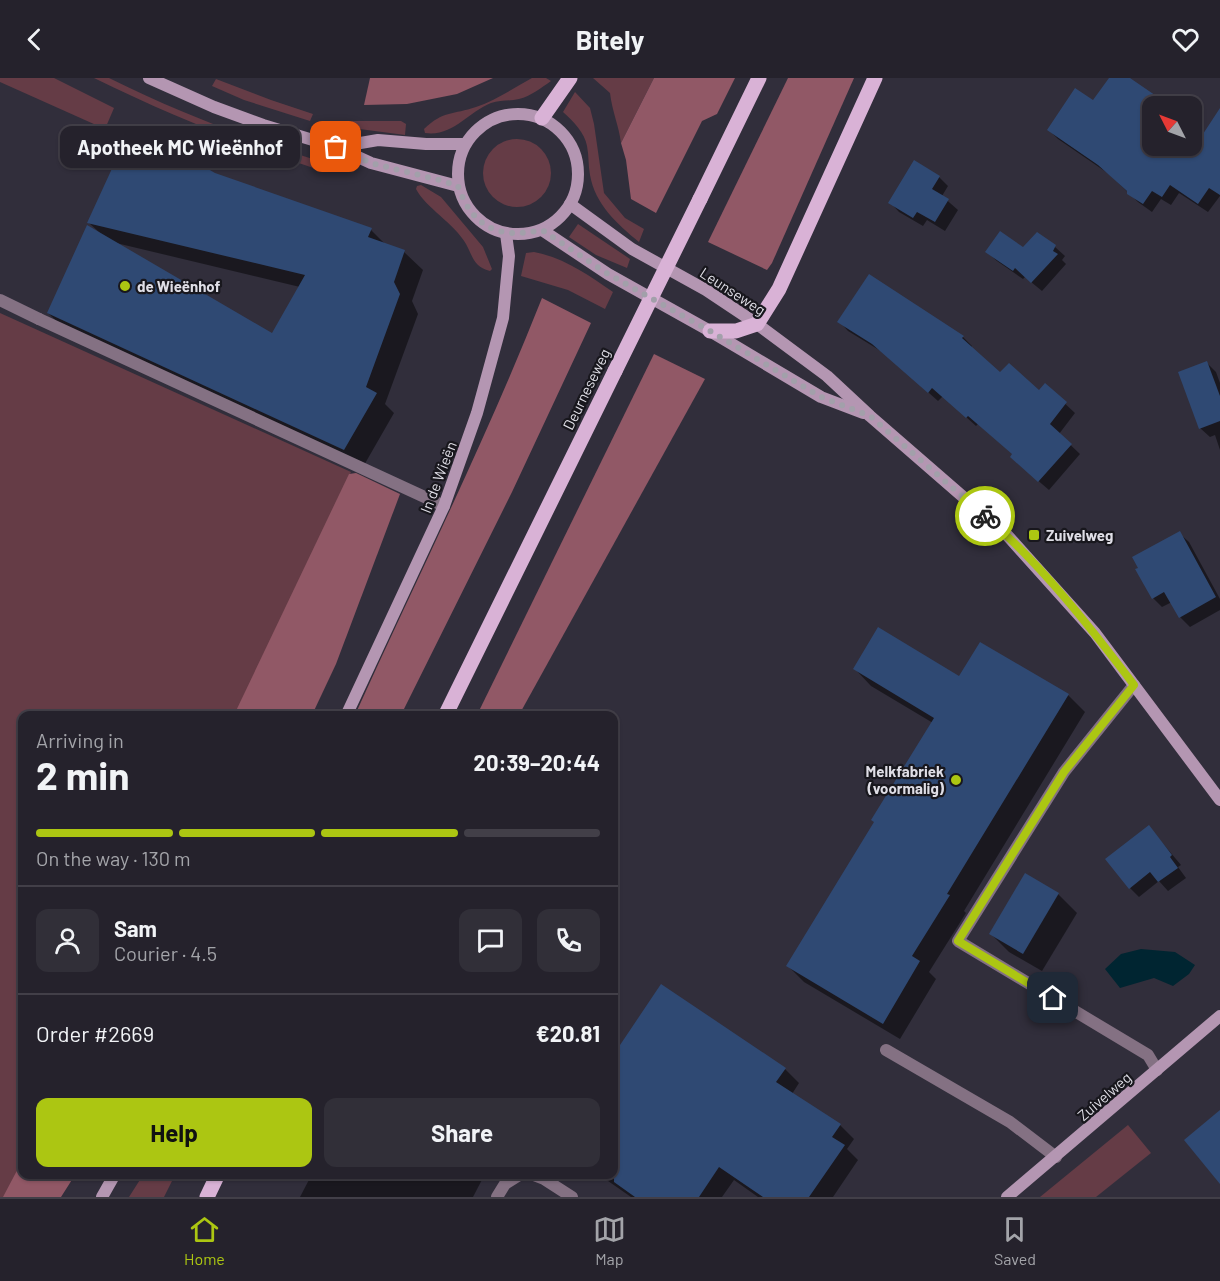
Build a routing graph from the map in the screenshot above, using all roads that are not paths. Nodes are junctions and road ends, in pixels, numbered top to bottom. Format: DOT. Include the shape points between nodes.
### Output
graph roads {
  1 [pos="149,78"];
  2 [pos="570,78"];
  3 [pos="759,78"];
  4 [pos="875,78"];
  5 [pos="542,118"];
  6 [pos="465,144"];
  7 [pos="336,147"];
  8 [pos="458,186"];
  9 [pos="570,204"];
  10 [pos="542,230"];
  11 [pos="506,234"];
  12 [pos="0,300"];
  13 [pos="757,324"];
  14 [pos="710,331"];
  15 [pos="870,416"];
  16 [pos="444,506"];
  17 [pos="1134,685"];
  18 [pos="348,711"];
  19 [pos="447,711"];
  20 [pos="1219,801"];
  21 [pos="1220,1016"];
  22 [pos="886,1050"];
  23 [pos="1157,1070"];
  24 [pos="1056,1157"];
  25 [pos="112,1179"];
  26 [pos="216,1179"];
  27 [pos="513,1179"];
  28 [pos="544,1179"];
  29 [pos="102,1197"];
  30 [pos="207,1197"];
  31 [pos="498,1197"];
  32 [pos="572,1197"];
  33 [pos="1007,1197"];
  1 -- 7 [label="main road" via="263,125"];
  2 -- 5 [label="main road"];
  3 -- 19 [label="main road, Deurneseweg, bridge"];
  4 -- 13 [label="main road" via="779,289"];
  5 -- 6 [label="main road" via="499,116 474,132"];
  5 -- 9 [label="main road" via="564,134 577,158 578,182"];
  6 -- 7 [label="main road" via="378,140"];
  6 -- 8 [label="main road" via="458,164"];
  7 -- 8 [label="main road" via="371,163"];
  8 -- 11 [label="main road" via="472,213 487,226"];
  9 -- 10 [label="main road"];
  9 -- 13 [label="main road, Leunseweg" via="632,249"];
  10 -- 11 [label="main road"];
  10 -- 14 [label="main road, Leunseweg" via="608,274"];
  11 -- 16 [label="main road, In de Wieën" via="509,256 503,318 477,413"];
  12 -- 16 [label="street"];
  13 -- 14 [label="main road" via="736,331"];
  13 -- 15 [label="main road, Leunseweg" via="827,375"];
  14 -- 15 [label="main road, Leunseweg" via="821,397"];
  15 -- 17 [label="main road, Leunseweg" via="1007,535 1095,633"];
  16 -- 18 [label="main road, In de Wieën"];
  17 -- 20 [label="main road, Leunseweg"];
  17 -- 23 [label="street" via="1064,772 958,941 1148,1055"];
  21 -- 23 [label="main road, Zuivelweg"];
  22 -- 24 [label="street" via="1010,1122"];
  23 -- 24 [label="main road, Zuivelweg"];
  24 -- 33 [label="main road, Zuivelweg"];
  25 -- 29 [label="main road"];
  26 -- 30 [label="main road"];
  27 -- 31 [label="street"];
  28 -- 32 [label="street"];
}
